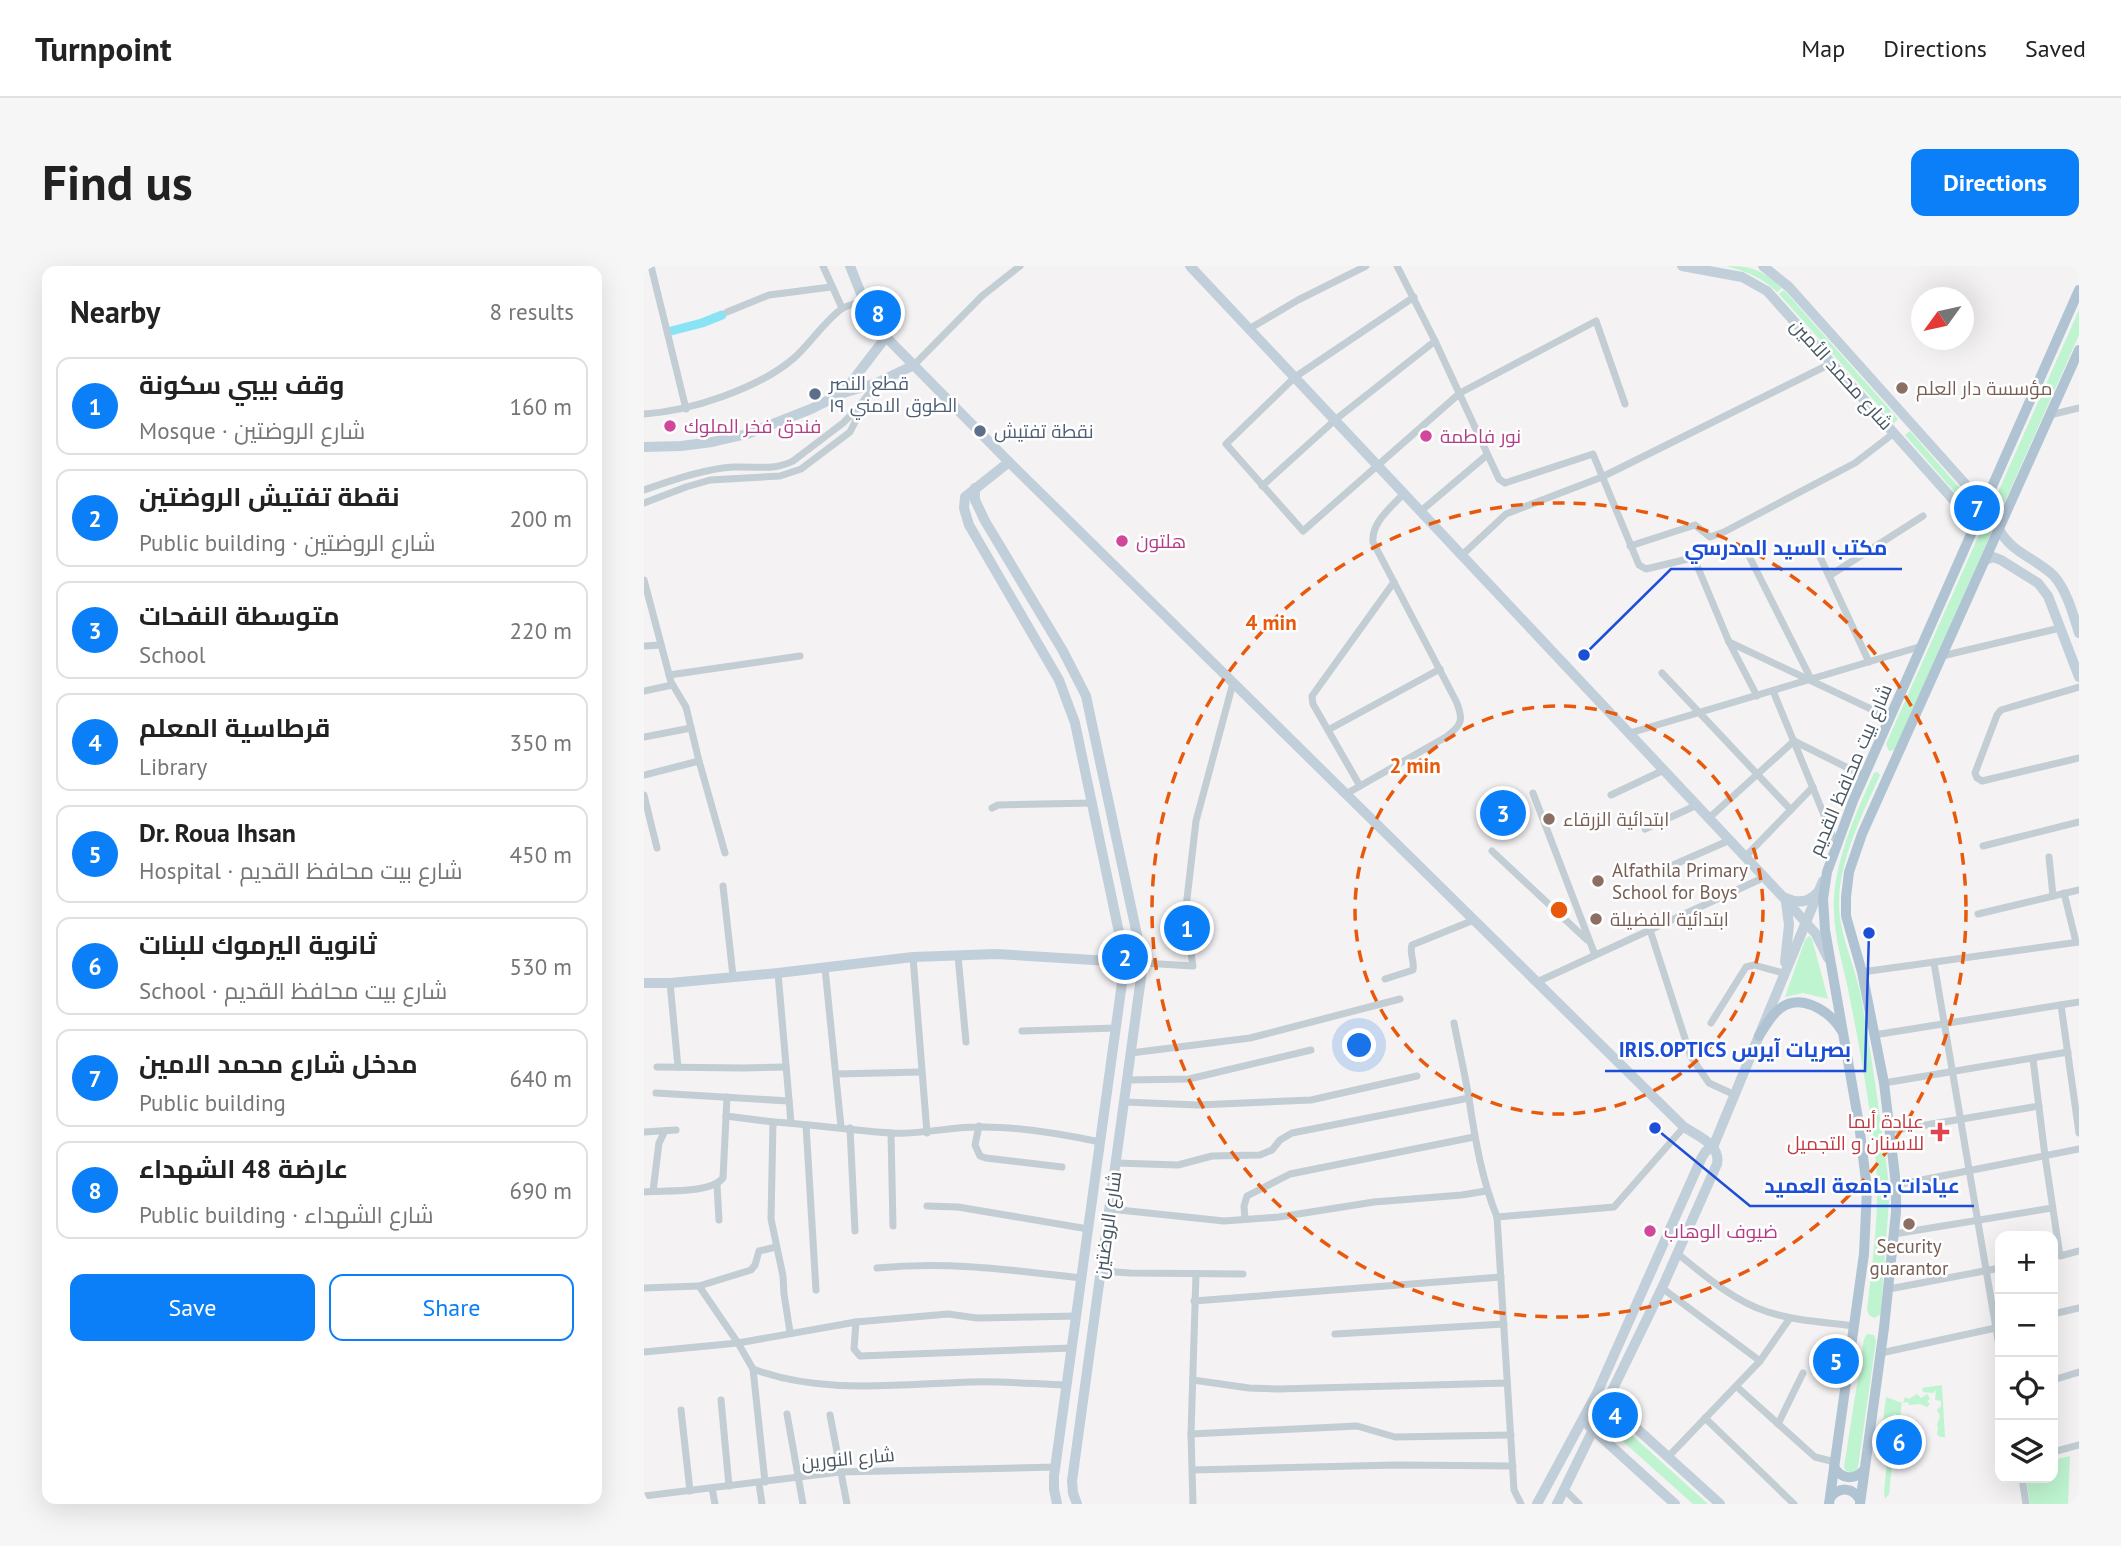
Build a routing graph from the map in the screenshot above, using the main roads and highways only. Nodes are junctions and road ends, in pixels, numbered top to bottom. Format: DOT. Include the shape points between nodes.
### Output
graph roads {
  1 [pos="850,266"];
  2 [pos="1190,266"];
  3 [pos="1682,266"];
  4 [pos="1763,266"];
  5 [pos="2079,290"];
  6 [pos="886,337"];
  7 [pos="2079,350"];
  8 [pos="915,365"];
  9 [pos="843,393"];
  10 [pos="1909,421"];
  11 [pos="1894,433"];
  12 [pos="644,447"];
  13 [pos="1009,462"];
  14 [pos="975,488"];
  15 [pos="1987,497"];
  16 [pos="1974,528"];
  17 [pos="1999,529"];
  18 [pos="1985,560"];
  19 [pos="2079,633"];
  20 [pos="2079,677"];
  21 [pos="1879,744"];
  22 [pos="1899,752"];
  23 [pos="1866,772"];
  24 [pos="1886,778"];
  25 [pos="1827,872"];
  26 [pos="1819,891"];
  27 [pos="1783,897"];
  28 [pos="1806,922"];
  29 [pos="1125,961"];
  30 [pos="1143,963"];
  31 [pos="1832,968"];
  32 [pos="1782,978"];
  33 [pos="644,983"];
  34 [pos="1759,1036"];
  35 [pos="1845,1037"];
  36 [pos="1713,1147"];
  37 [pos="1597,1393"];
  38 [pos="1608,1402"];
  39 [pos="1582,1420"];
  40 [pos="1594,1430"];
  41 [pos="1835,1464"];
  42 [pos="1864,1471"];
  43 [pos="1829,1501"];
  44 [pos="1860,1502"];
  45 [pos="1057,1504"];
  46 [pos="1077,1504"];
  47 [pos="1537,1504"];
  48 [pos="1557,1504"];
  49 [pos="1675,1504"];
  50 [pos="1720,1504"];
  1 -- 6 [label="main road" via="873,324"];
  2 -- 27 [label="main road"];
  3 -- 11 [label="main road, شارع محمد الأمين" via="1731,274 1758,284"];
  4 -- 10 [label="main road, شارع محمد الأمين" via="1789,287"];
  5 -- 15 [label="main road, شارع بيت محافظ القديم"];
  6 -- 8 [label="main road"];
  6 -- 9 [label="main road"];
  7 -- 17 [label="main road, شارع بيت محافظ القديم"];
  8 -- 9 [label="main road"];
  8 -- 13 [label="main road"];
  9 -- 12 [label="main road" via="747,434 702,444"];
  10 -- 11 [label="main road"];
  10 -- 15 [label="main road, شارع محمد الأمين" via="1976,496"];
  11 -- 16 [label="main road, شارع محمد الأمين"];
  13 -- 14 [label="main road"];
  13 -- 36 [label="main road" via="1684,1127"];
  14 -- 29 [label="main road, شارع الروضتين" via="963,501 967,518 1059,680 1074,723"];
  14 -- 30 [label="main road, شارع الروضتين" via="985,521 1086,696"];
  15 -- 16 [label="main road, شارع بيت محافظ القديم"];
  16 -- 21 [label="main road, شارع بيت محافظ القديم"];
  17 -- 18 [label="main road, شارع بيت محافظ القديم"];
  17 -- 19 [label="main road" via="2007,542 2057,580"];
  18 -- 20 [label="main road" via="2001,560 2038,583 2048,596"];
  18 -- 22 [label="main road, شارع بيت محافظ القديم"];
  21 -- 22 [label="main road" via="1885,756"];
  21 -- 23 [label="main road, شارع بيت محافظ القديم"];
  22 -- 24 [label="main road, شارع بيت محافظ القديم"];
  23 -- 24 [label="main road" via="1874,764 1882,765"];
  23 -- 25 [label="main road, شارع بيت محافظ القديم"];
  24 -- 42 [label="main road, شارع بيت محافظ القديم" via="1854,854 1847,886 1847,923 1862,972 1884,1083 1896,1185 1889,1289"];
  25 -- 26 [label="main road"];
  25 -- 31 [label="main road, شارع بيت محافظ القديم" via="1824,916"];
  26 -- 27 [label="main road" via="1803,902"];
  26 -- 28 [label="main road"];
  27 -- 28 [label="main road"];
  27 -- 32 [label="main road" via="1789,925"];
  28 -- 31 [label="main road"];
  28 -- 32 [label="main road"];
  29 -- 30 [label="main road"];
  29 -- 33 [label="main road" via="996,954 913,957"];
  29 -- 45 [label="main road, شارع الروضتين" via="1056,1466"];
  30 -- 46 [label="main road, شارع الروضتين" via="1072,1481"];
  31 -- 35 [label="main road, شارع بيت محافظ القديم"];
  32 -- 34 [label="main road"];
  34 -- 35 [label="main road" via="1781,1008 1802,1003 1823,1010"];
  34 -- 36 [label="main road"];
  35 -- 41 [label="main road, شارع بيت محافظ القديم" via="1867,1189 1864,1254"];
  36 -- 37 [label="main road" via="1702,1157"];
  36 -- 38 [label="main road" via="1717,1164"];
  37 -- 38 [label="main road"];
  37 -- 39 [label="main road"];
  38 -- 40 [label="main road"];
  38 -- 50 [label="main road"];
  39 -- 40 [label="main road"];
  39 -- 47 [label="main road"];
  40 -- 48 [label="main road"];
  40 -- 49 [label="main road"];
  41 -- 42 [label="main road" via="1848,1478"];
  41 -- 43 [label="main road, شارع بيت محافظ القديم"];
  42 -- 44 [label="main road, شارع بيت محافظ القديم"];
  43 -- 44 [label="main road" via="1837,1491 1846,1489 1855,1492"];
}
